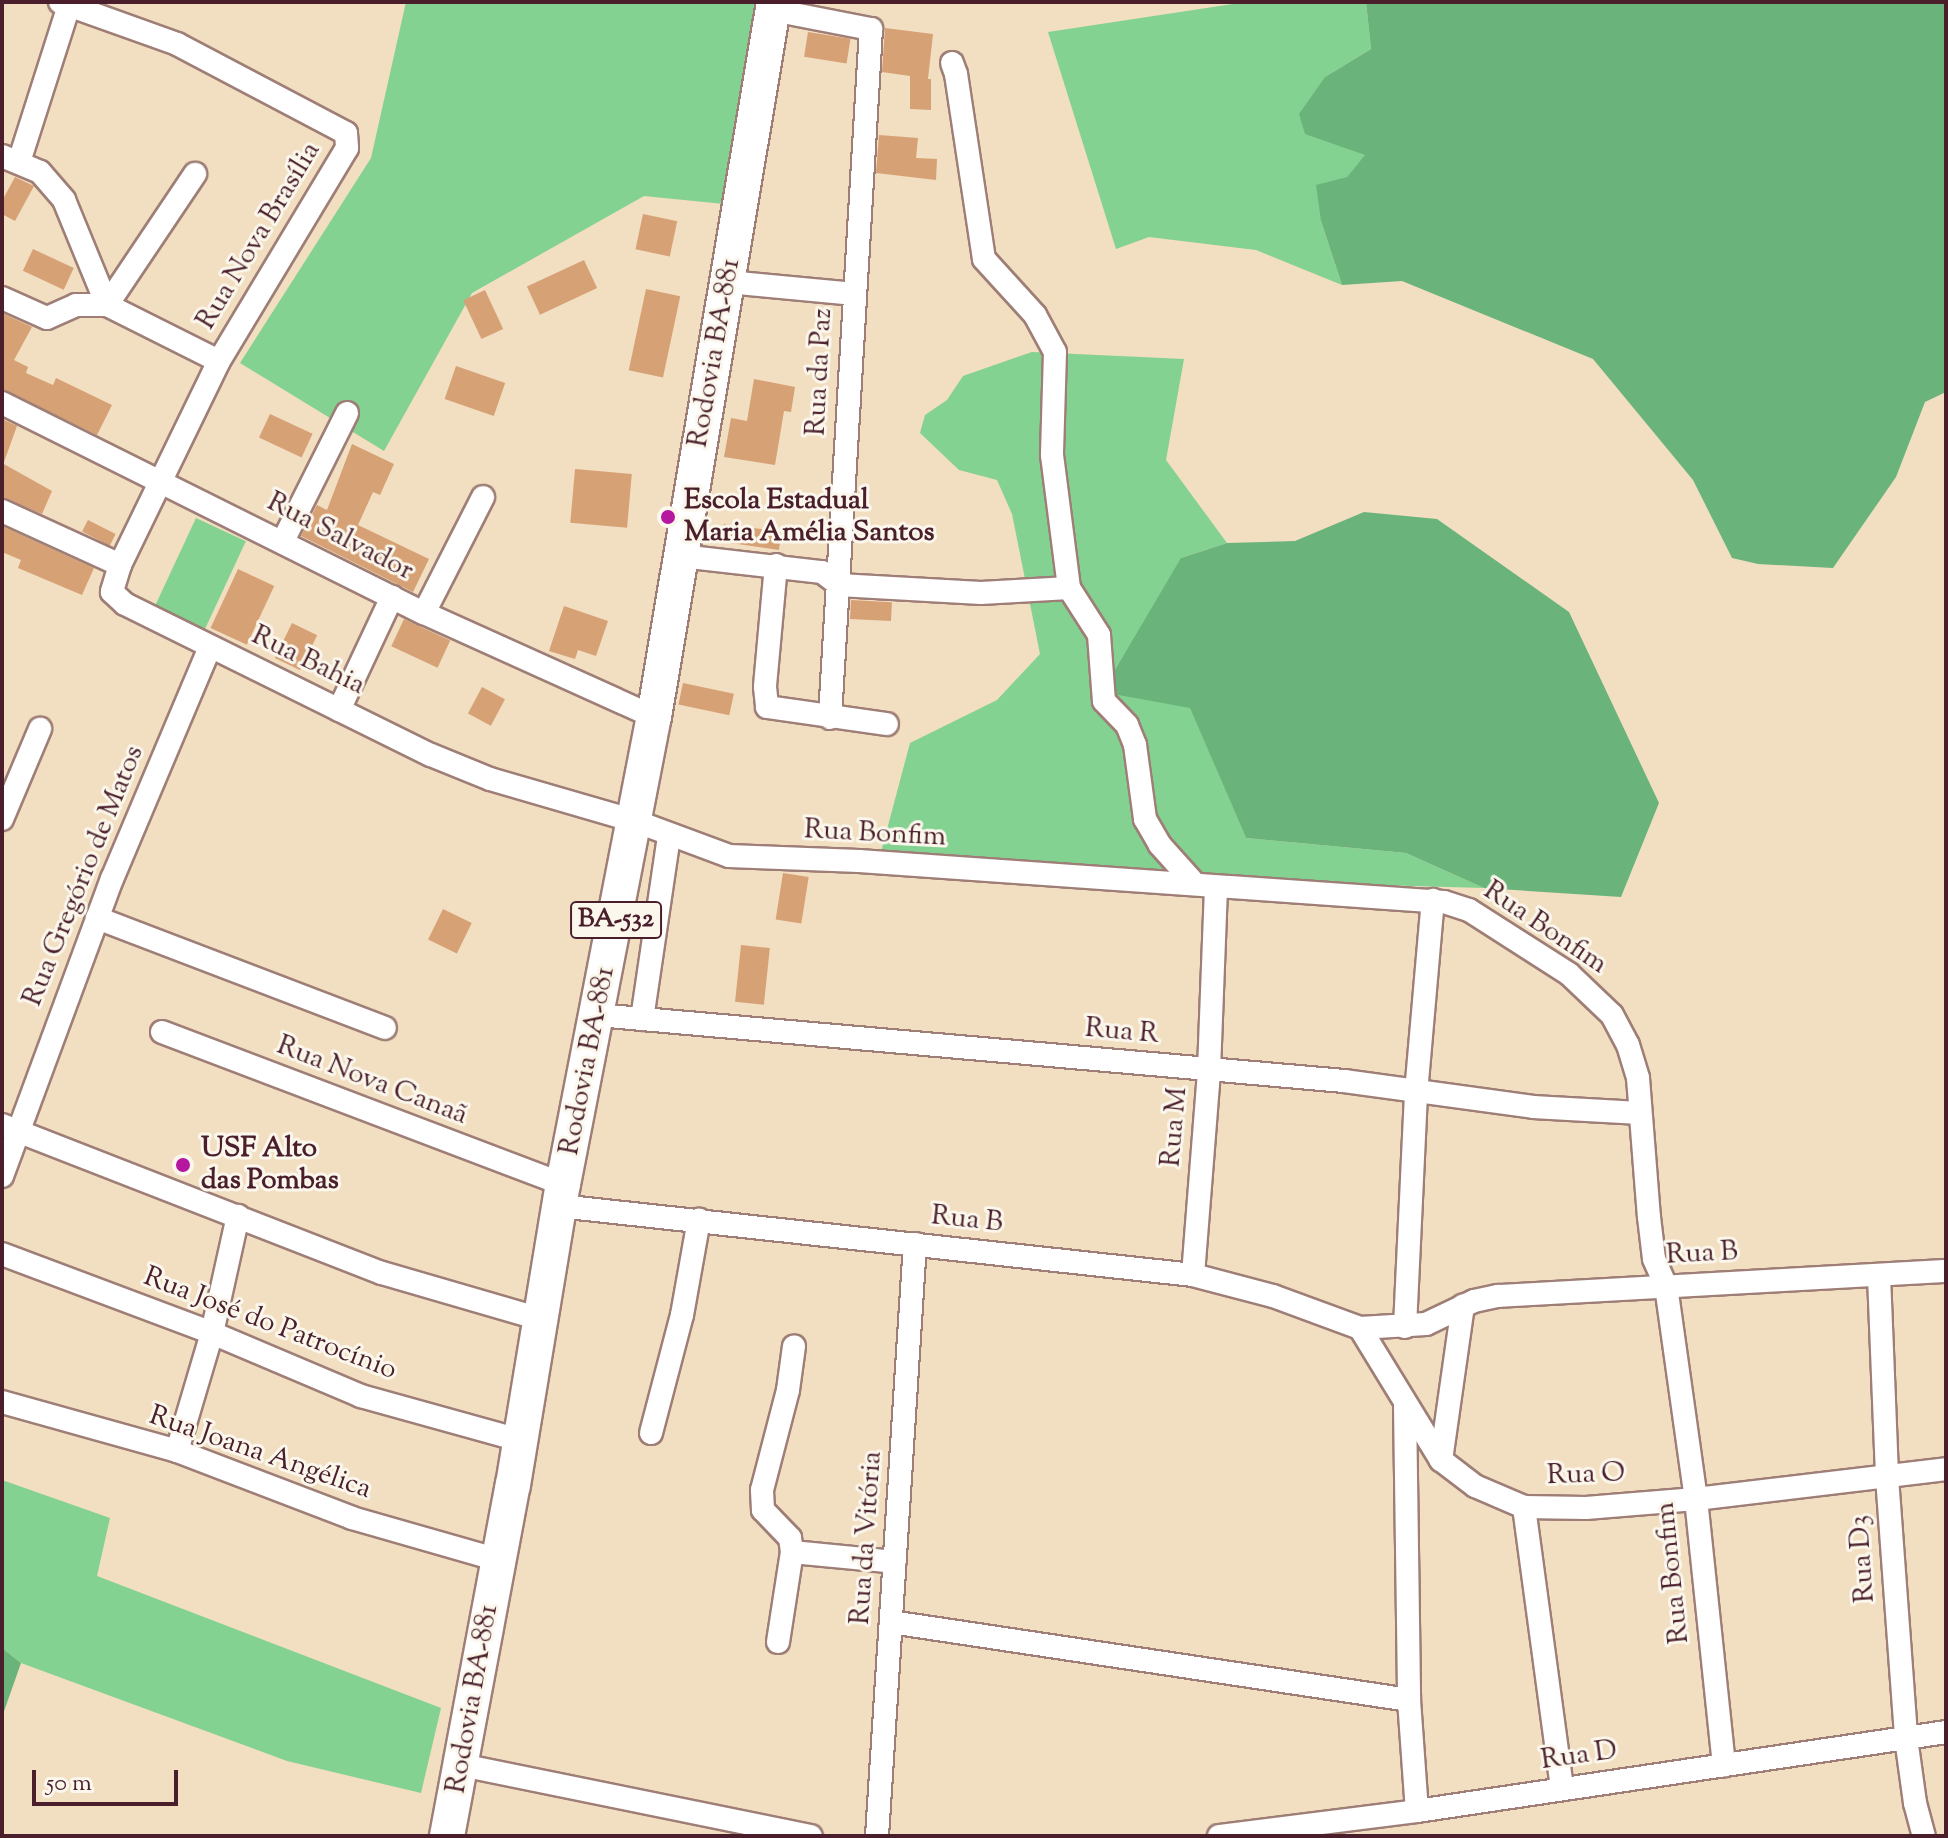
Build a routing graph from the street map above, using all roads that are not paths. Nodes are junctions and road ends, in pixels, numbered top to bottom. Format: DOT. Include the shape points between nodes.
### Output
graph roads {
  1 [pos="65,4"];
  2 [pos="773,6"];
  3 [pos="952,63"];
  4 [pos="10,159"];
  5 [pos="195,174"];
  6 [pos="728,282"];
  7 [pos="854,294"];
  8 [pos="2,298"];
  9 [pos="107,305"];
  10 [pos="219,361"];
  11 [pos="2,403"];
  12 [pos="347,413"];
  13 [pos="161,478"];
  14 [pos="483,497"];
  15 [pos="2,511"];
  16 [pos="283,541"];
  17 [pos="681,556"];
  18 [pos="120,565"];
  19 [pos="776,565"];
  20 [pos="839,585"];
  21 [pos="1069,588"];
  22 [pos="392,597"];
  23 [pos="424,613"];
  24 [pos="210,647"];
  25 [pos="339,710"];
  26 [pos="654,717"];
  27 [pos="830,718"];
  28 [pos="887,724"];
  29 [pos="40,729"];
  30 [pos="2,819"];
  31 [pos="635,821"];
  32 [pos="669,836"];
  33 [pos="1205,886"];
  34 [pos="1433,900"];
  35 [pos="97,918"];
  36 [pos="597,1015"];
  37 [pos="642,1019"];
  38 [pos="385,1028"];
  39 [pos="162,1032"];
  40 [pos="1209,1070"];
  41 [pos="1416,1093"];
  42 [pos="1640,1113"];
  43 [pos="9,1128"];
  44 [pos="2,1176"];
  45 [pos="561,1195"];
  46 [pos="238,1216"];
  47 [pos="699,1220"];
  48 [pos="915,1244"];
  49 [pos="2,1254"];
  50 [pos="1946,1271"];
  51 [pos="1193,1275"];
  52 [pos="1879,1276"];
  53 [pos="1666,1286"];
  54 [pos="1463,1306"];
  55 [pos="540,1319"];
  56 [pos="1405,1327"];
  57 [pos="1360,1328"];
  58 [pos="212,1333"];
  59 [pos="794,1346"];
  60 [pos="2,1402"];
  61 [pos="1405,1405"];
  62 [pos="651,1433"];
  63 [pos="520,1440"];
  64 [pos="177,1451"];
  65 [pos="1441,1460"];
  66 [pos="1946,1469"];
  67 [pos="1887,1477"];
  68 [pos="1696,1499"];
  69 [pos="1524,1507"];
  70 [pos="792,1552"];
  71 [pos="498,1560"];
  72 [pos="895,1562"];
  73 [pos="891,1622"];
  74 [pos="778,1642"];
  75 [pos="1409,1700"];
  76 [pos="1946,1732"];
  77 [pos="1906,1738"];
  78 [pos="461,1765"];
  79 [pos="1724,1766"];
  80 [pos="1562,1788"];
  81 [pos="1417,1811"];
  82 [pos="447,1836"];
  83 [pos="811,1836"];
  84 [pos="877,1836"];
  85 [pos="1219,1836"];
  86 [pos="1924,1836"];
  1 -- 4 [label="street"];
  1 -- 10 [label="street, Rua Nova Brasília" via="177,44 346,133 347,148"];
  2 -- 6 [label="main road, Rodovia BA-881 / BA-532"];
  2 -- 7 [label="street, Rua da Paz" via="871,29"];
  3 -- 21 [label="street" via="984,259 1035,315 1055,352 1052,455"];
  4 -- 9 [label="street" via="40,172 64,200"];
  5 -- 9 [label="street"];
  6 -- 7 [label="street"];
  6 -- 17 [label="main road, Rodovia BA-881 / BA-532"];
  7 -- 20 [label="street, Rua da Paz"];
  8 -- 9 [label="street" via="47,318 76,305"];
  9 -- 10 [label="street"];
  10 -- 13 [label="street, Rua Nova Brasília"];
  11 -- 13 [label="street, Rua Salvador"];
  12 -- 16 [label="street"];
  13 -- 16 [label="street, Rua Salvador"];
  13 -- 18 [label="street, Rua Nova Brasília"];
  14 -- 23 [label="street"];
  15 -- 18 [label="street"];
  16 -- 22 [label="street, Rua Salvador"];
  17 -- 19 [label="street"];
  17 -- 26 [label="main road, Rodovia BA-881 / BA-532"];
  18 -- 24 [label="street, Rua Bahia" via="112,587 116,599"];
  19 -- 20 [label="street" via="822,572"];
  19 -- 27 [label="street" via="765,687 768,708"];
  20 -- 21 [label="street" via="981,593"];
  20 -- 27 [label="street, Rua da Paz"];
  21 -- 33 [label="street" via="1099,635 1104,701 1127,725 1135,745 1145,819 1160,845"];
  22 -- 23 [label="street, Rua Salvador"];
  22 -- 25 [label="street"];
  23 -- 26 [label="street, Rua Salvador"];
  24 -- 25 [label="street, Rua Bahia"];
  24 -- 35 [label="street, Rua Gregório de Matos"];
  25 -- 31 [label="street, Rua Bahia" via="461,769"];
  26 -- 31 [label="main road, Rodovia BA-881 / BA-532"];
  27 -- 28 [label="street"];
  29 -- 30 [label="street"];
  31 -- 32 [label="street, Rua Bonfim"];
  31 -- 36 [label="main road, Rodovia BA-881 / BA-532"];
  32 -- 33 [label="street, Rua Bonfim" via="729,856"];
  32 -- 37 [label="street"];
  33 -- 34 [label="street, Rua Bonfim"];
  33 -- 40 [label="street, Rua M"];
  34 -- 41 [label="street"];
  34 -- 42 [label="street, Rua Bonfim" via="1459,906 1501,929 1602,1002 1635,1062"];
  35 -- 38 [label="street"];
  35 -- 43 [label="street, Rua Gregório de Matos"];
  36 -- 37 [label="street, Rua R"];
  36 -- 45 [label="main road, Rodovia BA-881 / BA-532"];
  37 -- 40 [label="street, Rua R"];
  39 -- 45 [label="street, Rua Nova Canaã"];
  40 -- 41 [label="street, Rua R"];
  40 -- 51 [label="street, Rua M"];
  41 -- 42 [label="street, Rua R"];
  41 -- 56 [label="street"];
  42 -- 53 [label="street, Rua Bonfim" via="1654,1259"];
  43 -- 44 [label="street, Rua Gregório de Matos"];
  43 -- 46 [label="street"];
  45 -- 47 [label="street, Rua B"];
  45 -- 55 [label="main road, Rodovia BA-881 / BA-532"];
  46 -- 55 [label="street" via="382,1273"];
  46 -- 58 [label="street"];
  47 -- 48 [label="street, Rua B"];
  47 -- 62 [label="street" via="682,1315"];
  48 -- 51 [label="street, Rua B"];
  48 -- 72 [label="street, Rua da Vitória"];
  49 -- 58 [label="street, Rua José do Patrocínio"];
  50 -- 52 [label="street, Rua B"];
  51 -- 57 [label="street, Rua B"];
  52 -- 53 [label="street, Rua B"];
  52 -- 67 [label="street, Rua D3"];
  53 -- 54 [label="street, Rua B" via="1498,1296"];
  53 -- 68 [label="street, Rua Bonfim"];
  54 -- 56 [label="street, Rua B" via="1433,1322"];
  54 -- 65 [label="street"];
  55 -- 63 [label="main road, Rodovia BA-881 / BA-532"];
  56 -- 57 [label="street, Rua B"];
  57 -- 61 [label="street, Rua O"];
  58 -- 63 [label="street, Rua José do Patrocínio" via="361,1396"];
  58 -- 64 [label="street"];
  59 -- 70 [label="street" via="762,1490 763,1510 790,1538"];
  60 -- 64 [label="street, Rua Joana Angélica"];
  61 -- 65 [label="street, Rua O"];
  61 -- 75 [label="street"];
  63 -- 71 [label="main road, Rodovia BA-881 / BA-532"];
  64 -- 71 [label="street, Rua Joana Angélica" via="352,1518"];
  65 -- 69 [label="street, Rua O" via="1475,1486"];
  66 -- 67 [label="street, Rua O"];
  67 -- 68 [label="street, Rua O"];
  67 -- 77 [label="street, Rua D3"];
  68 -- 69 [label="street, Rua O"];
  68 -- 79 [label="street, Rua Bonfim"];
  69 -- 80 [label="street"];
  70 -- 72 [label="street"];
  70 -- 74 [label="street"];
  71 -- 78 [label="main road, Rodovia BA-881 / BA-532"];
  72 -- 73 [label="street, Rua da Vitória"];
  73 -- 75 [label="street"];
  73 -- 84 [label="street, Rua da Vitória"];
  75 -- 81 [label="street"];
  76 -- 77 [label="street, Rua D"];
  77 -- 79 [label="street, Rua D"];
  77 -- 86 [label="street, Rua D3"];
  78 -- 82 [label="main road, Rodovia BA-881 / BA-532"];
  78 -- 83 [label="street"];
  79 -- 80 [label="street, Rua D"];
  80 -- 81 [label="street, Rua D"];
  81 -- 85 [label="street, Rua D"];
}
